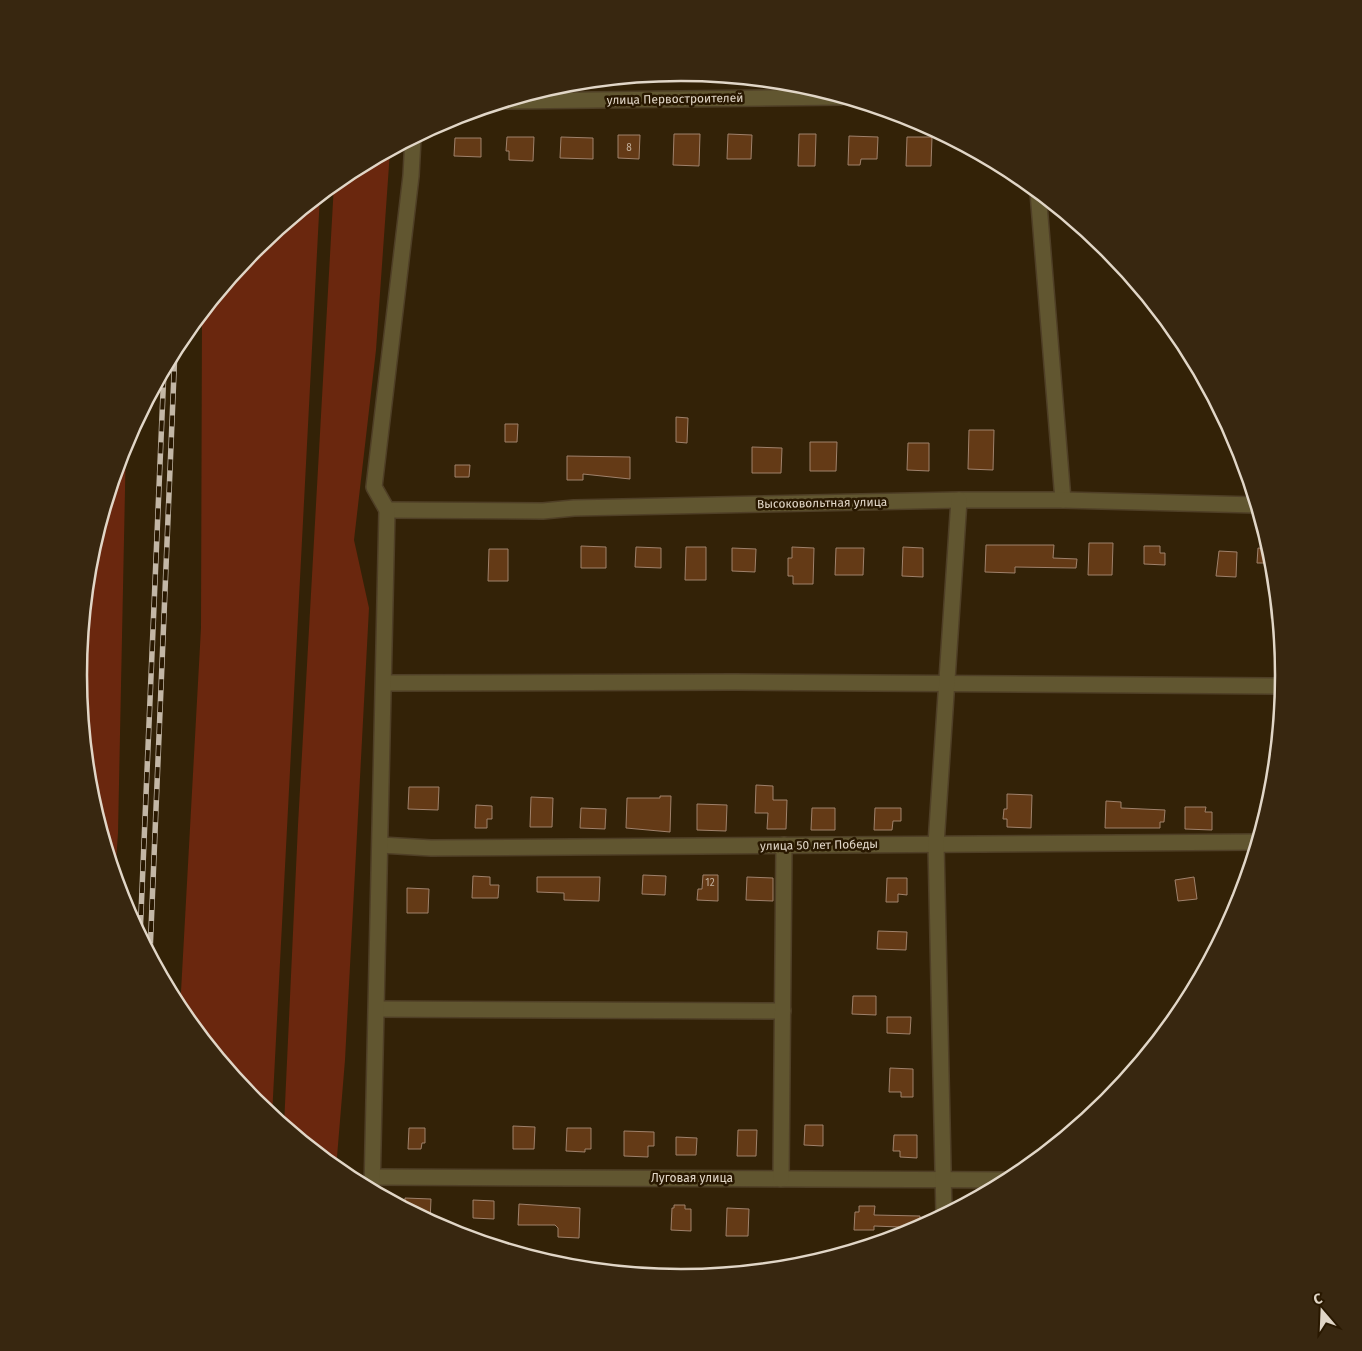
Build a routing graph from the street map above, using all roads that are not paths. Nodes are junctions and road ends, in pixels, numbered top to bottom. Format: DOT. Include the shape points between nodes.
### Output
graph roads {
  1 [pos="817,97"];
  2 [pos="528,101"];
  3 [pos="413,146"];
  4 [pos="1039,201"];
  5 [pos="959,500"];
  6 [pos="1063,500"];
  7 [pos="1250,505"];
  8 [pos="388,510"];
  9 [pos="384,683"];
  10 [pos="946,684"];
  11 [pos="1275,686"];
  12 [pos="1251,842"];
  13 [pos="936,844"];
  14 [pos="381,845"];
  15 [pos="784,845"];
  16 [pos="377,1009"];
  17 [pos="783,1011"];
  18 [pos="781,1179"];
  19 [pos="942,1180"];
  20 [pos="994,1180"];
  21 [pos="372,1183"];
  22 [pos="374,1184"];
  23 [pos="944,1208"];
  1 -- 2 [label="street, улица Первостроителей"];
  3 -- 8 [label="street" via="374,487"];
  4 -- 6 [label="street"];
  5 -- 6 [label="street, Высоковольтная улица"];
  5 -- 8 [label="street, Высоковольтная улица" via="543,511"];
  5 -- 10 [label="street"];
  6 -- 7 [label="street, Высоковольтная улица"];
  8 -- 9 [label="street"];
  9 -- 10 [label="street"];
  9 -- 14 [label="street"];
  10 -- 11 [label="street"];
  10 -- 13 [label="street"];
  12 -- 13 [label="street, улица 50 лет Победы"];
  13 -- 15 [label="street, улица 50 лет Победы"];
  13 -- 19 [label="street"];
  14 -- 15 [label="street, улица 50 лет Победы" via="431,848"];
  14 -- 16 [label="street"];
  15 -- 17 [label="street"];
  16 -- 17 [label="street"];
  16 -- 21 [label="street"];
  17 -- 18 [label="street"];
  18 -- 19 [label="street, Луговая улица"];
  18 -- 22 [label="street, Луговая улица"];
  19 -- 20 [label="street, Луговая улица"];
  19 -- 23 [label="street"];
}
